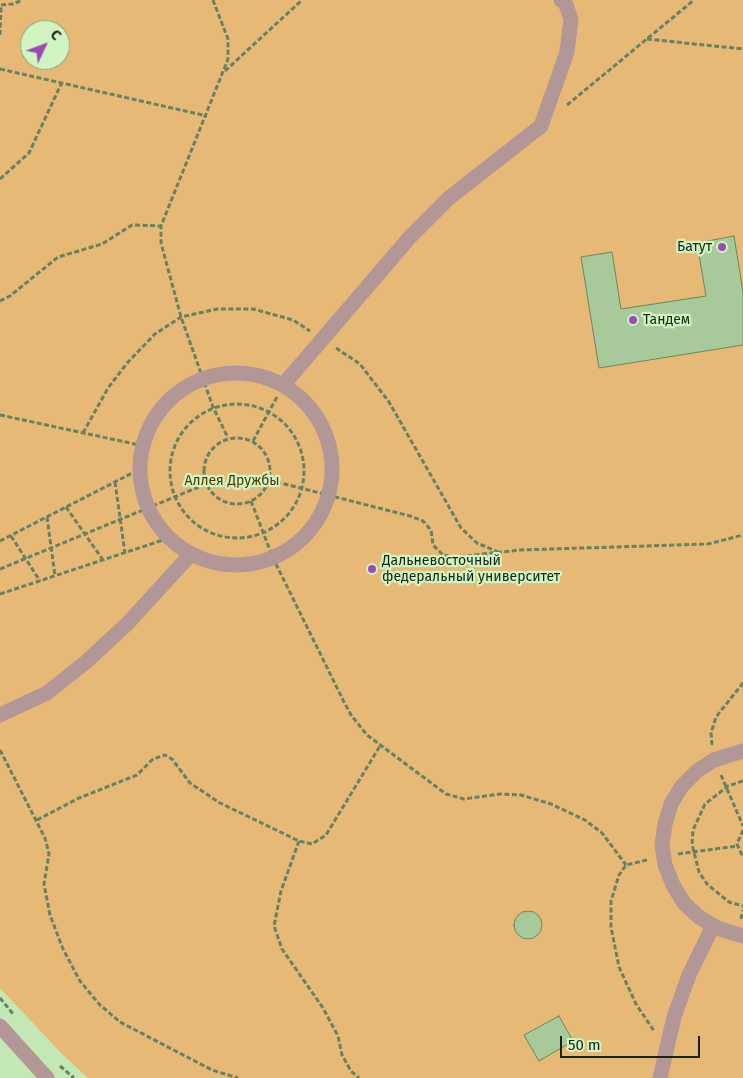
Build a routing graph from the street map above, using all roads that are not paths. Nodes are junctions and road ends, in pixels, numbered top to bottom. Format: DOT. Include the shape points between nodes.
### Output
graph roads {
  1 [pos="562,0"];
  2 [pos="284,384"];
  3 [pos="191,554"];
  4 [pos="0,715"];
  5 [pos="743,751"];
  6 [pos="713,926"];
  7 [pos="743,936"];
  8 [pos="0,1026"];
  9 [pos="47,1078"];
  10 [pos="660,1078"];
  1 -- 2 [label="street" via="571,19 567,52 541,126 449,198 410,237"];
  2 -- 3 [label="street" via="309,404 326,432 333,463 330,494 317,522 296,545 273,558 243,565 216,563"];
  2 -- 3 [label="street" via="256,374 226,372 202,377 167,401 146,432 140,469 148,507 169,538"];
  3 -- 4 [label="street" via="128,623 86,662 47,693"];
  5 -- 6 [label="street" via="714,760 697,771 671,804 665,824 662,845 673,885 684,903"];
  6 -- 7 [label="street"];
  6 -- 10 [label="street" via="689,975"];
  8 -- 9 [label="street"];
}
